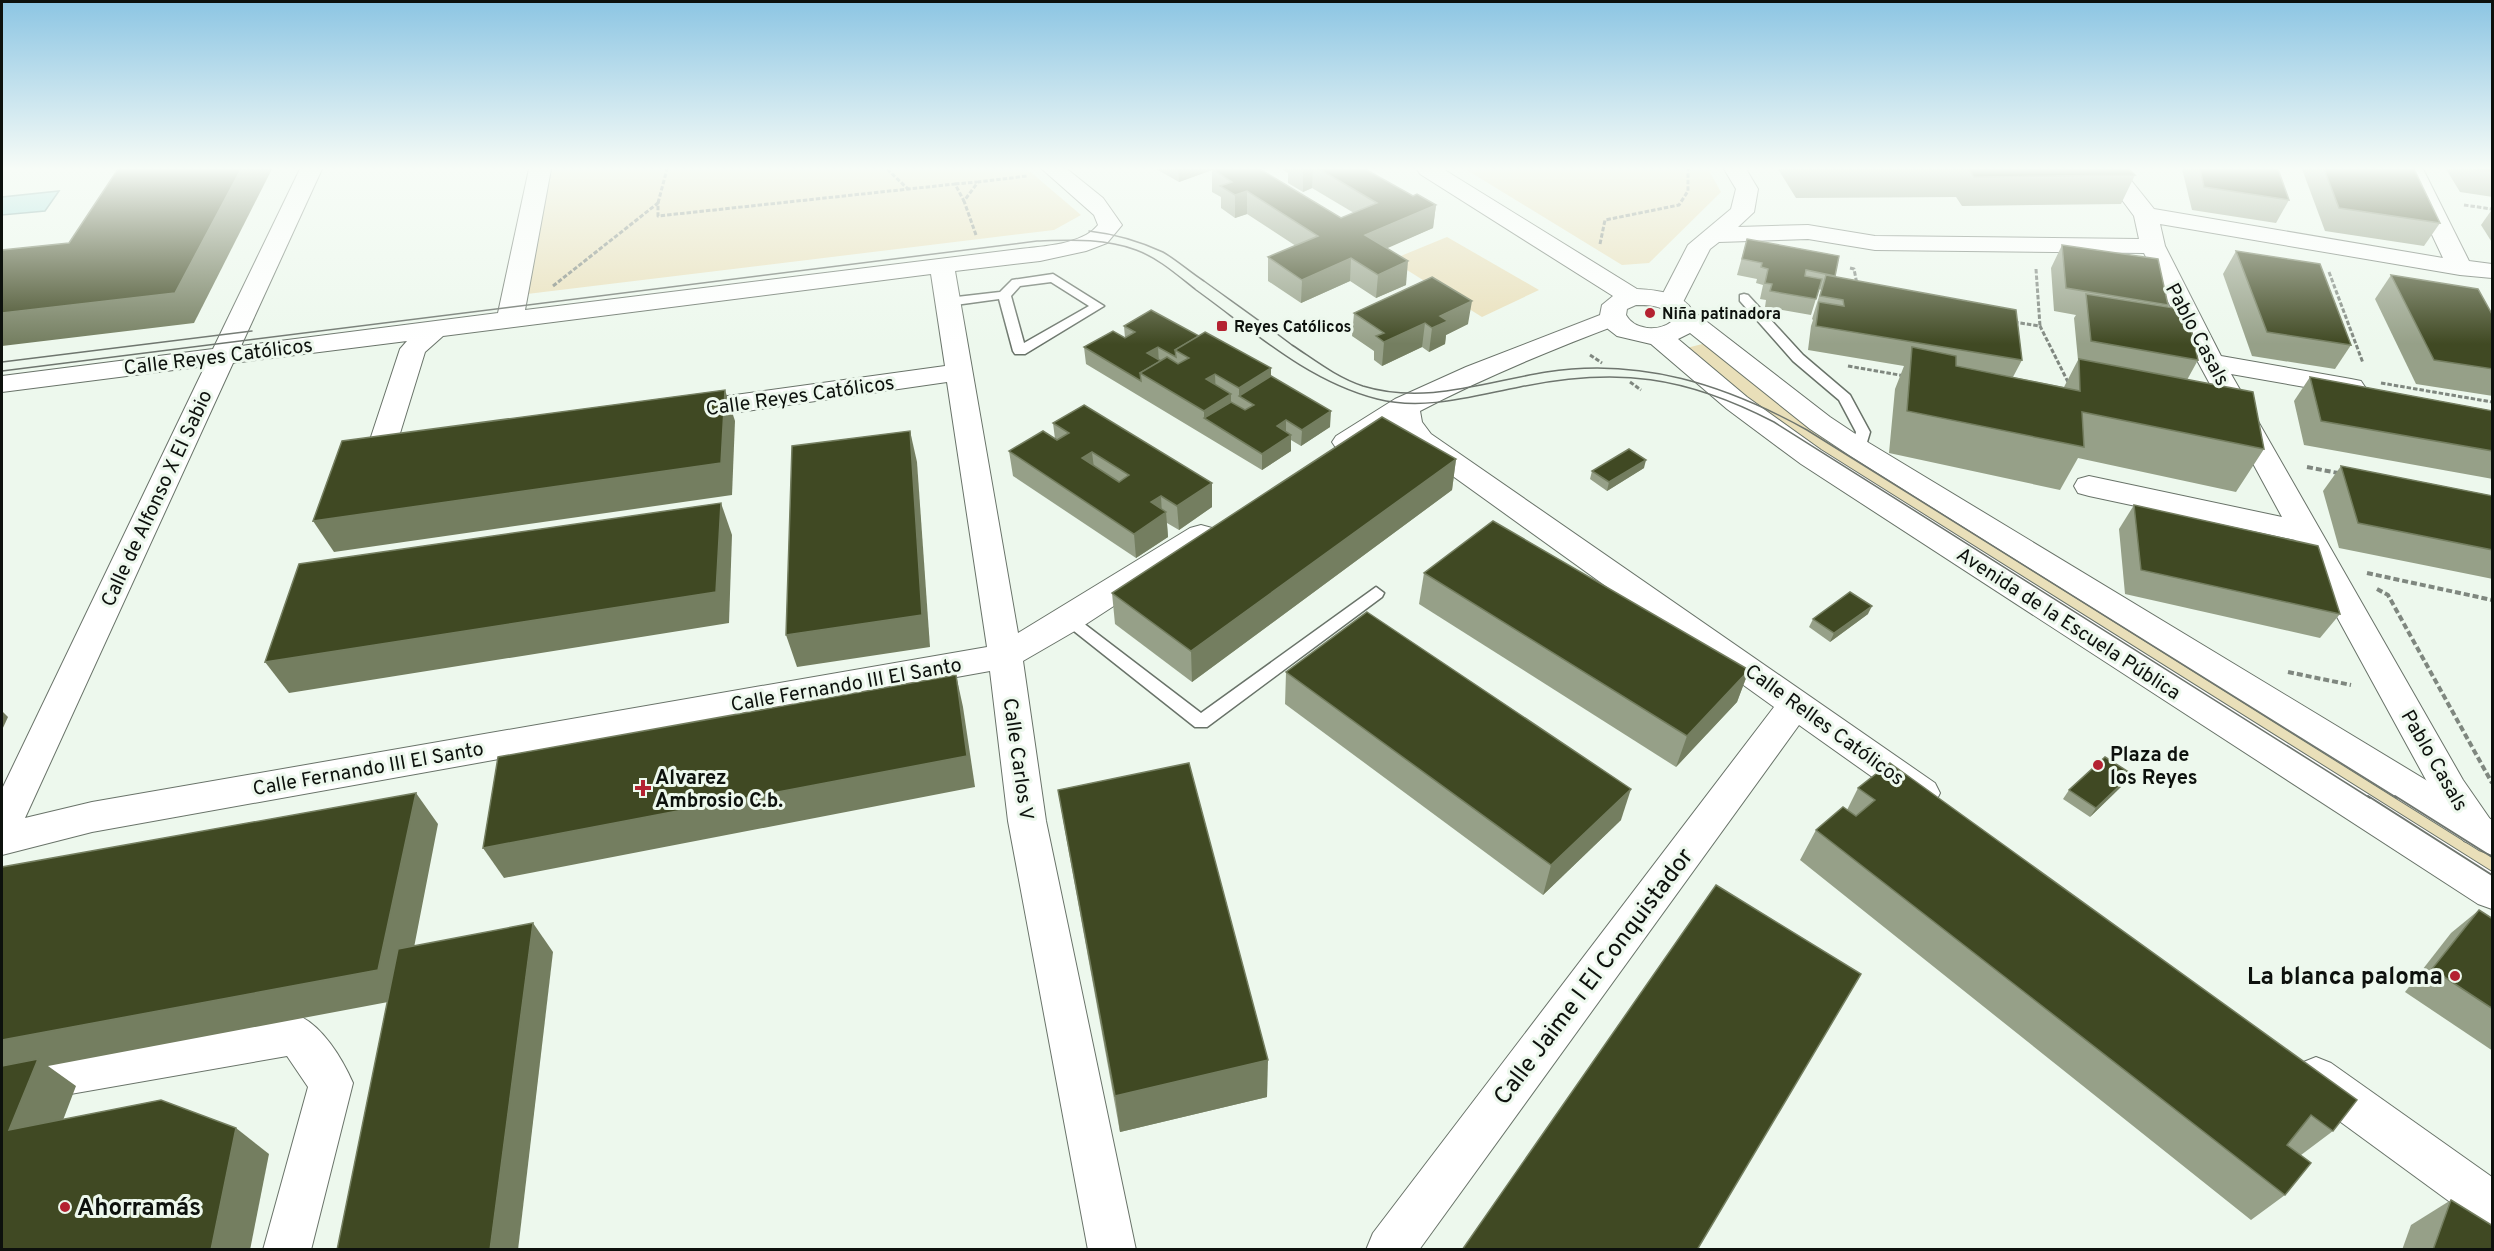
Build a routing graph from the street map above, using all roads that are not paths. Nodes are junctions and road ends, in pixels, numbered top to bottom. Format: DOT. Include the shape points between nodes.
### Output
graph roads {
  1 [pos="284,227"];
  2 [pos="528,227"];
  3 [pos="1108,227"];
  4 [pos="1521,227"];
  5 [pos="1723,227"];
  6 [pos="1798,227"];
  7 [pos="2149,227"];
  8 [pos="2219,227"];
  9 [pos="2440,227"];
  10 [pos="1808,232"];
  11 [pos="1714,235"];
  12 [pos="2153,246"];
  13 [pos="942,265"];
  14 [pos="2460,268"];
  15 [pos="2492,273"];
  16 [pos="1004,295"];
  17 [pos="1632,297"];
  18 [pos="1744,298"];
  19 [pos="948,302"];
  20 [pos="1678,310"];
  21 [pos="1613,318"];
  22 [pos="510,319"];
  23 [pos="435,329"];
  24 [pos="1659,337"];
  25 [pos="223,356"];
  26 [pos="2211,362"];
  27 [pos="959,372"];
  28 [pos="2370,381"];
  29 [pos="2,384"];
  30 [pos="1405,405"];
  31 [pos="654,416"];
  32 [pos="442,446"];
  33 [pos="1859,449"];
  34 [pos="1317,460"];
  35 [pos="2089,486"];
  36 [pos="1228,518"];
  37 [pos="2307,532"];
  38 [pos="1376,593"];
  39 [pos="1068,620"];
  40 [pos="1005,656"];
  41 [pos="1798,704"];
  42 [pos="1952,816"];
  43 [pos="2,827"];
  44 [pos="2485,835"];
  45 [pos="2,839"];
  46 [pos="2493,892"];
  47 [pos="2290,1059"];
  48 [pos="2,1084"];
  49 [pos="2493,1205"];
  50 [pos="287,1250"];
  51 [pos="1112,1250"];
  52 [pos="1390,1250"];
  1 -- 25 [label="street, Calle de Alfonso X El Sabio"];
  2 -- 22 [label="street"];
  3 -- 13 [label="street, Calle Reyes Católicos" via="1096,240 1074,246"];
  4 -- 17 [label="street"];
  5 -- 11 [label="street"];
  6 -- 10 [label="street"];
  7 -- 12 [label="street, Pablo Casals"];
  8 -- 14 [label="street"];
  9 -- 14 [label="street"];
  10 -- 11 [label="street"];
  10 -- 12 [label="street" via="1875,243"];
  11 -- 20 [label="street" via="1700,245"];
  12 -- 26 [label="street, Pablo Casals"];
  13 -- 19 [label="street, Calle Carlos V"];
  13 -- 22 [label="street, Calle Reyes Católicos"];
  14 -- 15 [label="street"];
  16 -- 16 [label="lane" via="1016,283 1053,278 1098,306 1020,351"];
  16 -- 19 [label="lane"];
  17 -- 20 [label="street" via="1648,297"];
  17 -- 21 [label="street" via="1615,304"];
  18 -- 33 [label="lane" via="1798,358 1845,398 1863,432"];
  19 -- 27 [label="street, Calle Carlos V"];
  20 -- 24 [label="street" via="1684,325 1679,331"];
  20 -- 33 [label="street, Avenida de la Escuela Pública" via="1820,423"];
  21 -- 24 [label="street" via="1635,333"];
  21 -- 30 [label="street"];
  22 -- 23 [label="street, Calle Reyes Católicos"];
  23 -- 25 [label="street, Calle Reyes Católicos"];
  23 -- 32 [label="street" via="413,349 382,446 395,453"];
  24 -- 46 [label="street, Avenida de la Escuela Pública" via="1737,403 1811,457"];
  25 -- 29 [label="street, Calle Reyes Católicos"];
  25 -- 43 [label="street, Calle de Alfonso X El Sabio"];
  26 -- 28 [label="street"];
  26 -- 37 [label="street, Pablo Casals"];
  27 -- 31 [label="street, Calle Reyes Católicos"];
  27 -- 40 [label="street, Calle Carlos V"];
  30 -- 34 [label="street"];
  30 -- 41 [label="street, Calle Relles Católicos" via="1408,423 1421,440"];
  33 -- 44 [label="street, Avenida de la Escuela Pública"];
  35 -- 37 [label="street"];
  36 -- 39 [label="street, Calle Fernando III El Santo"];
  37 -- 44 [label="street, Pablo Casals" via="2332,565 2450,790"];
  38 -- 39 [label="lane" via="1201,722"];
  39 -- 40 [label="street, Calle Fernando III El Santo"];
  40 -- 45 [label="street, Calle Fernando III El Santo" via="92,817"];
  40 -- 51 [label="street, Calle Carlos V" via="1027,821"];
  41 -- 42 [label="street, Calle Relles Católicos"];
  41 -- 52 [label="street, Calle Jaime I El Conquistador"];
  47 -- 49 [label="street"];
  48 -- 50 [label="street" via="297,1035 331,1083"];
}
